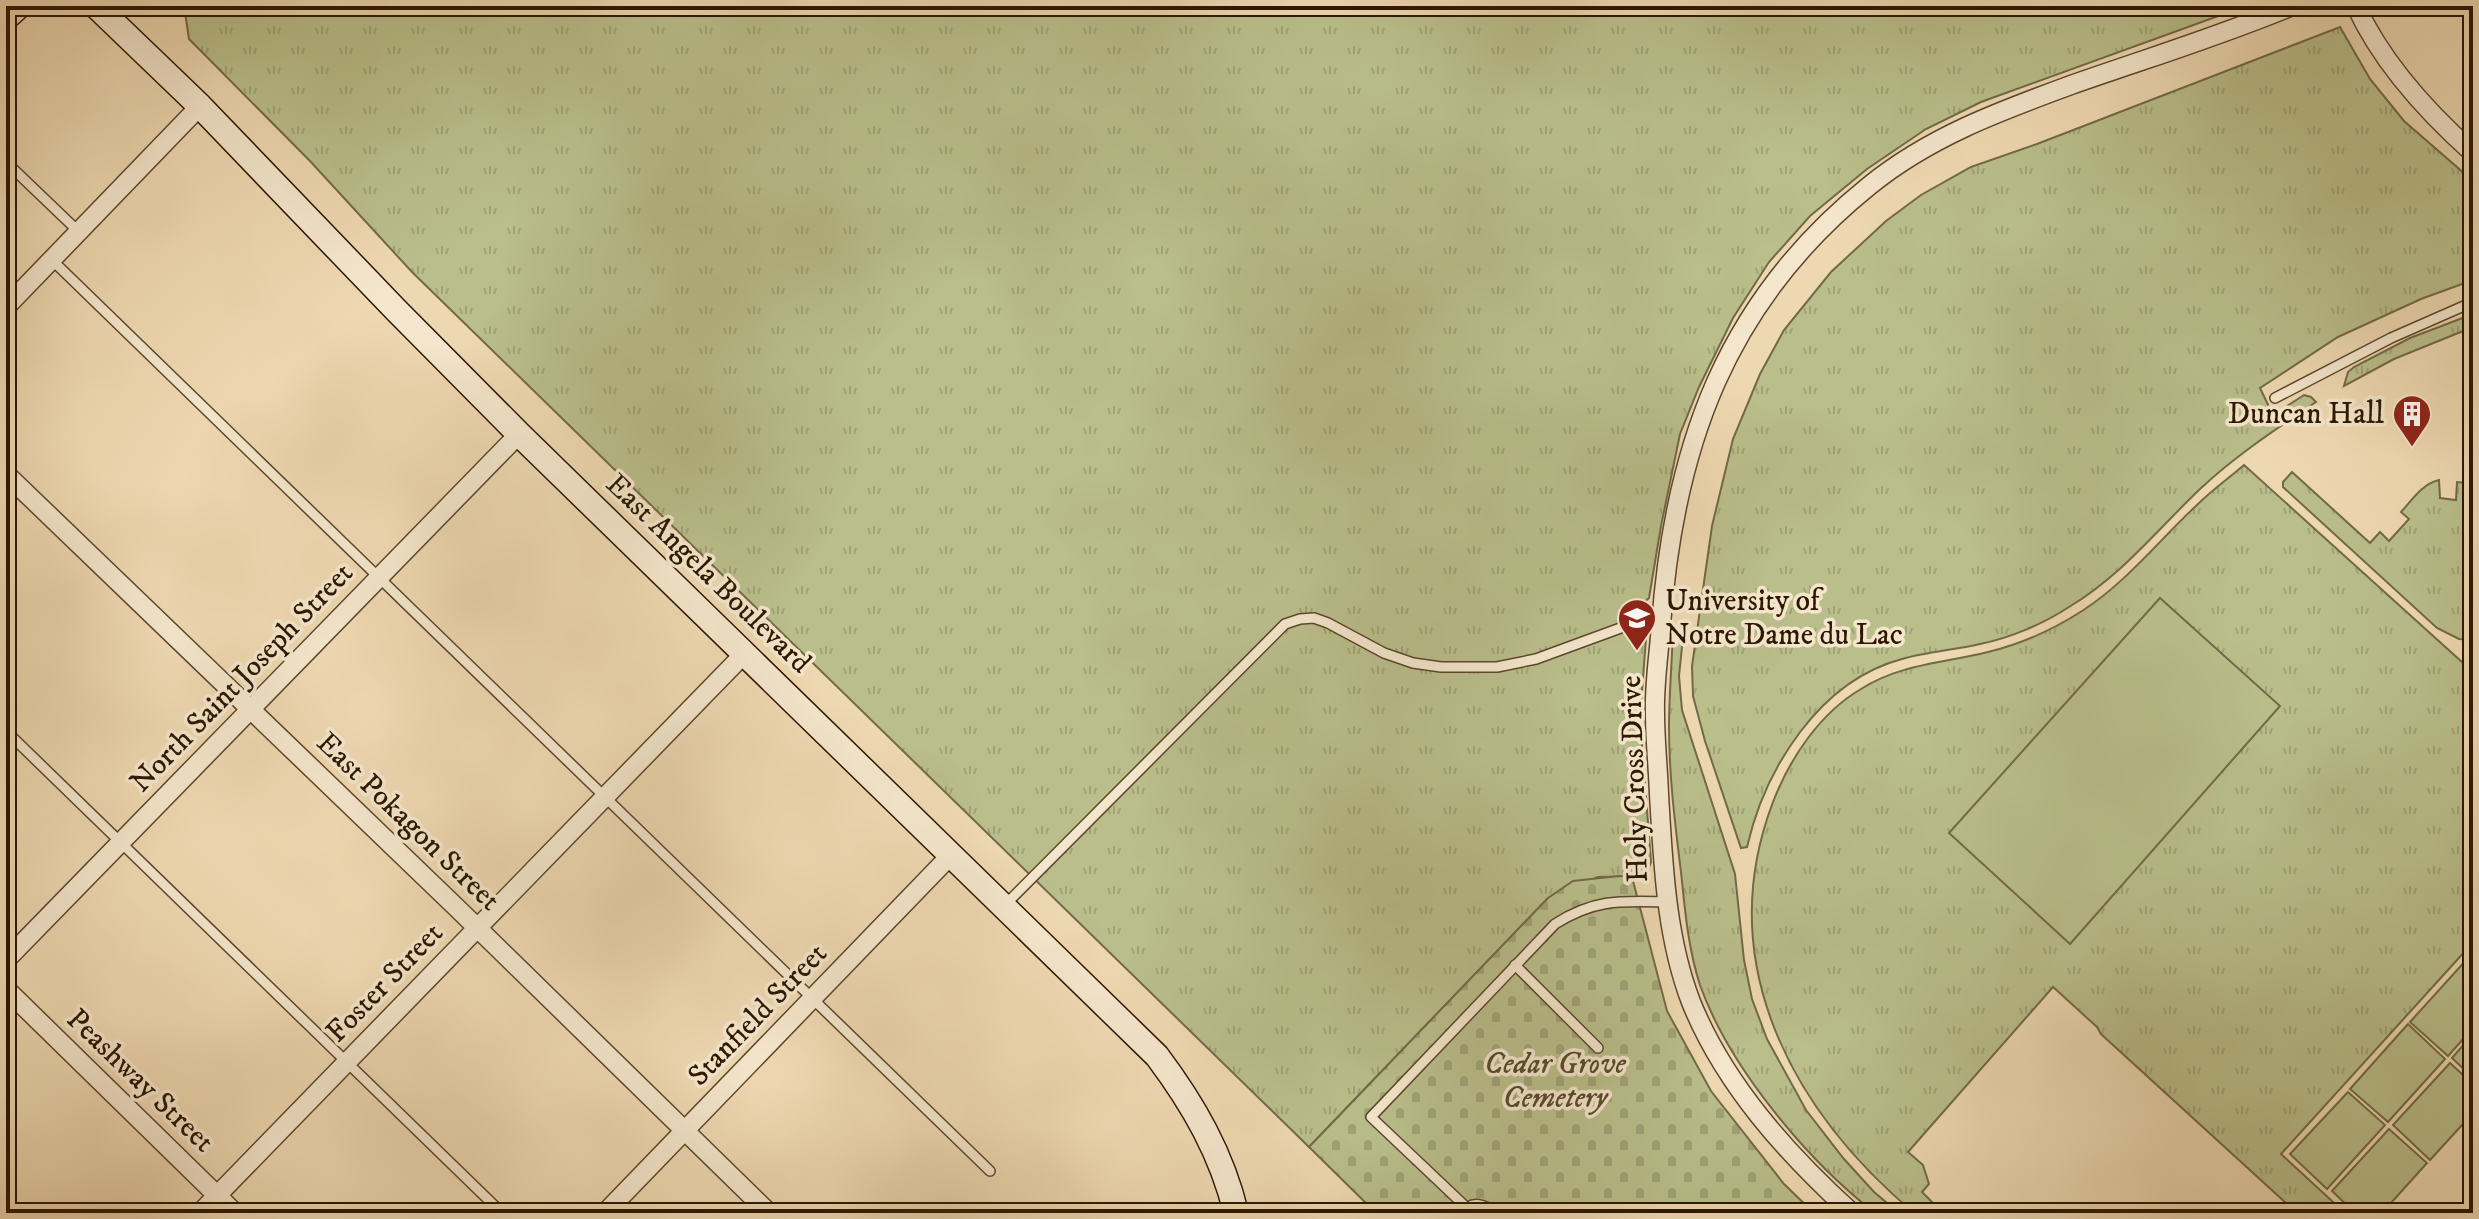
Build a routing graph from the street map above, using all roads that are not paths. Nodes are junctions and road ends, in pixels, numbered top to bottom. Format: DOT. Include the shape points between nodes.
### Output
graph roads {
  1 [pos="16,6"];
  2 [pos="96,6"];
  3 [pos="2292,6"];
  4 [pos="2356,6"];
  5 [pos="6,15"];
  6 [pos="200,106"];
  7 [pos="2473,153"];
  8 [pos="6,162"];
  9 [pos="79,232"];
  10 [pos="52,260"];
  11 [pos="2473,302"];
  12 [pos="6,307"];
  13 [pos="2275,398"];
  14 [pos="519,434"];
  15 [pos="6,474"];
  16 [pos="378,578"];
  17 [pos="1661,620"];
  18 [pos="744,654"];
  19 [pos="250,708"];
  20 [pos="6,731"];
  21 [pos="604,797"];
  22 [pos="121,843"];
  23 [pos="950,856"];
  24 [pos="1669,902"];
  25 [pos="1003,906"];
  26 [pos="477,928"];
  27 [pos="6,960"];
  28 [pos="1515,965"];
  29 [pos="6,989"];
  30 [pos="813,1000"];
  31 [pos="1598,1048"];
  32 [pos="346,1062"];
  33 [pos="685,1131"];
  34 [pos="990,1171"];
  35 [pos="217,1195"];
  36 [pos="1464,1210"];
  37 [pos="200,1213"];
  38 [pos="235,1213"];
  39 [pos="502,1213"];
  40 [pos="605,1213"];
  41 [pos="769,1213"];
  42 [pos="1236,1213"];
  43 [pos="1499,1213"];
  44 [pos="1852,1213"];
  1 -- 5 [label="main road"];
  2 -- 6 [label="main road, East Angela Boulevard"];
  3 -- 17 [label="street, Holy Cross Drive" via="1971,123 1870,185 1825,225 1773,284 1717,377 1683,476"];
  4 -- 7 [label="street" via="2366,30 2402,80"];
  6 -- 9 [label="street"];
  6 -- 14 [label="main road, East Angela Boulevard"];
  8 -- 9 [label="lane"];
  9 -- 10 [label="street"];
  10 -- 12 [label="street"];
  10 -- 16 [label="lane"];
  11 -- 13 [label="lane"];
  14 -- 16 [label="street, North Saint Joseph Street"];
  14 -- 18 [label="main road, East Angela Boulevard"];
  15 -- 19 [label="street, East Pokagon Street"];
  16 -- 19 [label="street, North Saint Joseph Street"];
  16 -- 21 [label="lane"];
  17 -- 24 [label="street, Holy Cross Drive" via="1654,710"];
  17 -- 25 [label="lane" via="1497,667 1413,663 1314,618 1285,624"];
  18 -- 21 [label="street, Foster Street"];
  18 -- 23 [label="main road, East Angela Boulevard"];
  19 -- 22 [label="street, North Saint Joseph Street"];
  19 -- 26 [label="street, East Pokagon Street"];
  20 -- 22 [label="lane"];
  21 -- 26 [label="street, Foster Street"];
  21 -- 30 [label="lane"];
  22 -- 27 [label="street, North Saint Joseph Street"];
  22 -- 32 [label="lane"];
  23 -- 25 [label="main road, East Angela Boulevard"];
  23 -- 30 [label="street, Stanfield Street"];
  24 -- 28 [label="lane" via="1600,903 1576,911 1555,924"];
  24 -- 44 [label="street, Holy Cross Drive" via="1691,1001 1724,1063 1786,1147"];
  25 -- 42 [label="main road, East Angela Boulevard" via="1157,1056 1198,1115"];
  26 -- 32 [label="street, Foster Street"];
  26 -- 33 [label="street, East Pokagon Street"];
  28 -- 31 [label="lane"];
  28 -- 36 [label="lane" via="1371,1117"];
  29 -- 35 [label="street, Peashway Street"];
  30 -- 33 [label="street, Stanfield Street"];
  30 -- 34 [label="lane"];
  32 -- 35 [label="street, Foster Street"];
  32 -- 39 [label="lane"];
  33 -- 40 [label="street, Stanfield Street"];
  33 -- 41 [label="street, East Pokagon Street"];
  35 -- 37 [label="street, Foster Street"];
  35 -- 38 [label="street, Peashway Street"];
  36 -- 43 [label="lane" via="1474,1204"];
}
